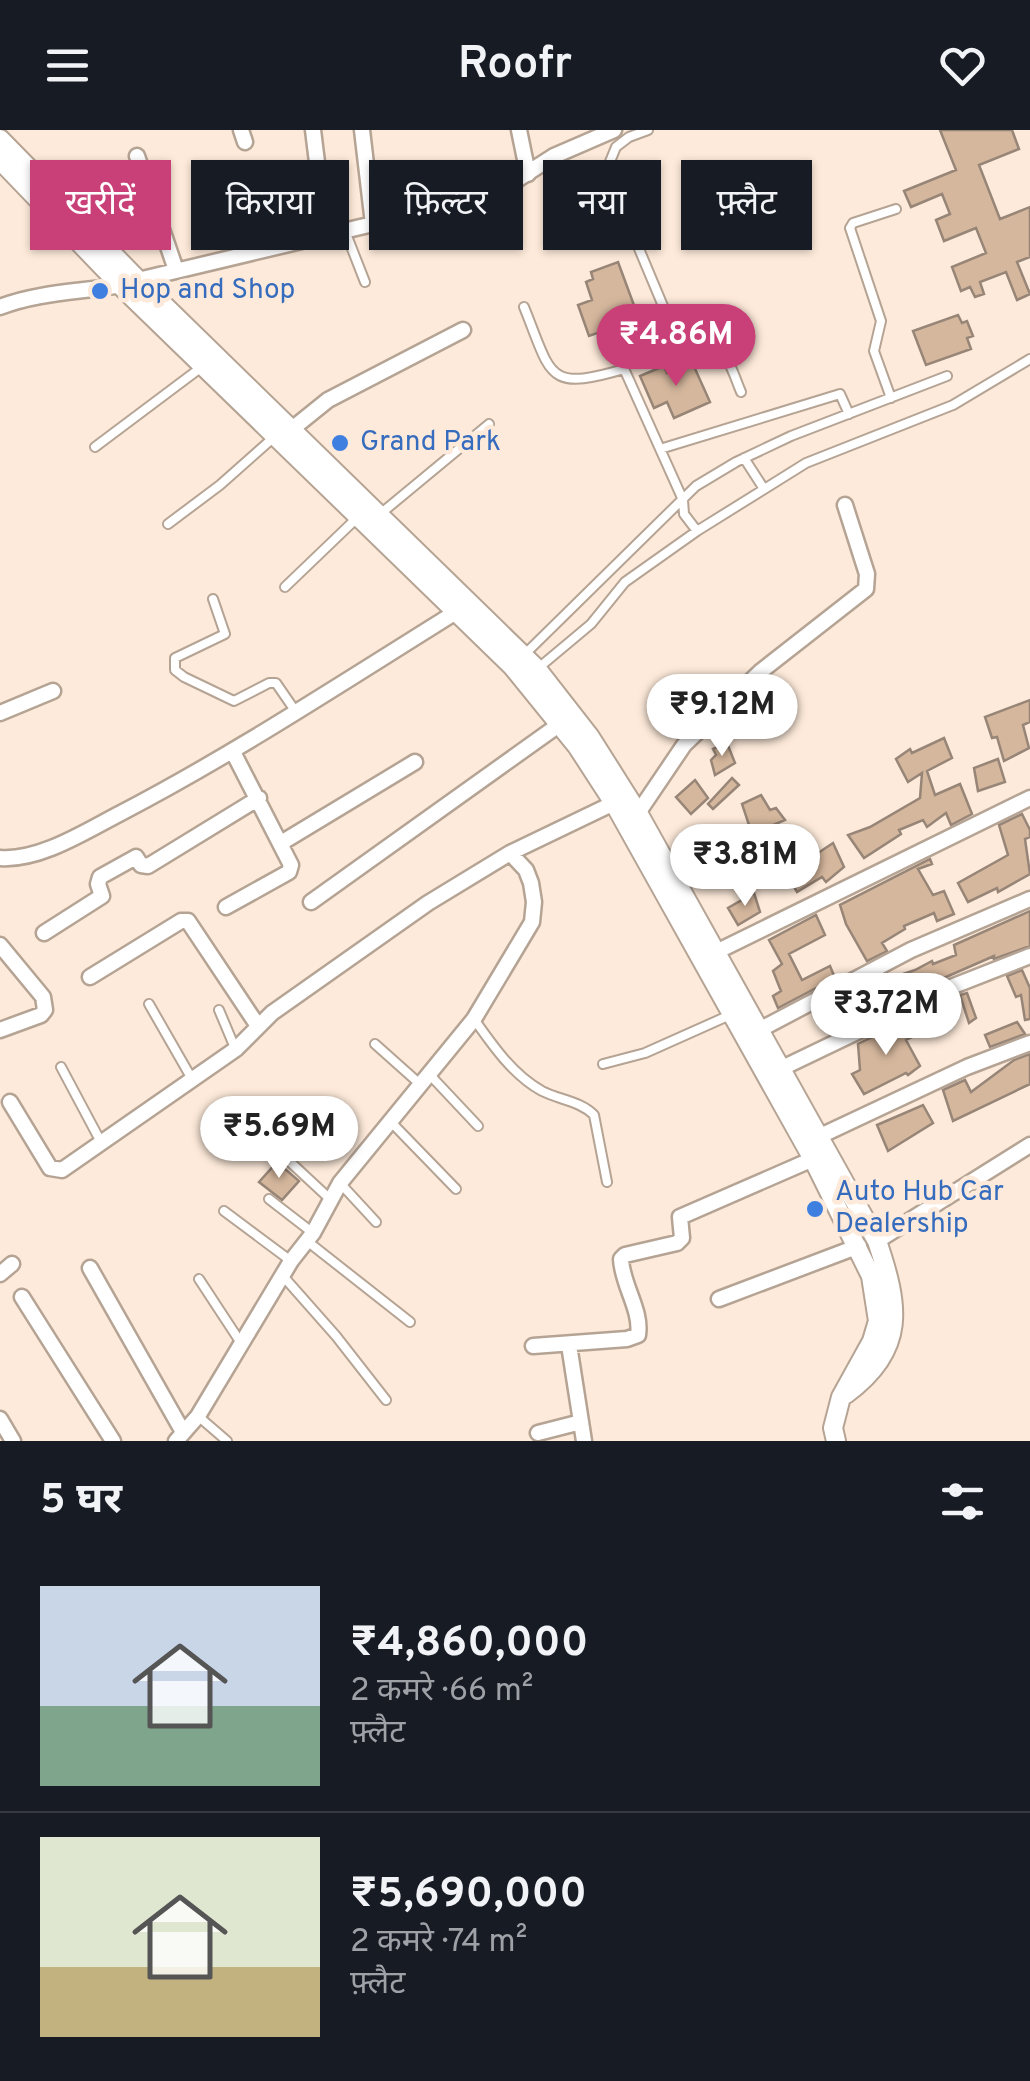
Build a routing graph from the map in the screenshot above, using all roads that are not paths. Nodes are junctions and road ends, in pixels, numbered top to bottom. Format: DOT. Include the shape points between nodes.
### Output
graph roads {
  1 [pos="314,130"];
  2 [pos="362,130"];
  3 [pos="519,130"];
  4 [pos="614,130"];
  5 [pos="648,130"];
  6 [pos="0,139"];
  7 [pos="137,156"];
  8 [pos="0,160"];
  9 [pos="317,160"];
  10 [pos="528,174"];
  11 [pos="523,177"];
  12 [pos="369,190"];
  13 [pos="896,209"];
  14 [pos="349,241"];
  15 [pos="262,250"];
  16 [pos="176,270"];
  17 [pos="365,282"];
  18 [pos="129,283"];
  19 [pos="0,307"];
  20 [pos="524,307"];
  21 [pos="463,330"];
  22 [pos="1030,359"];
  23 [pos="203,366"];
  24 [pos="948,376"];
  25 [pos="741,392"];
  26 [pos="891,398"];
  27 [pos="849,414"];
  28 [pos="489,424"];
  29 [pos="284,432"];
  30 [pos="95,447"];
  31 [pos="660,448"];
  32 [pos="744,458"];
  33 [pos="762,485"];
  34 [pos="683,500"];
  35 [pos="845,505"];
  36 [pos="379,515"];
  37 [pos="359,516"];
  38 [pos="168,524"];
  39 [pos="693,528"];
  40 [pos="284,587"];
  41 [pos="213,600"];
  42 [pos="456,612"];
  43 [pos="525,668"];
  44 [pos="54,691"];
  45 [pos="296,712"];
  46 [pos="0,713"];
  47 [pos="560,724"];
  48 [pos="233,752"];
  49 [pos="415,762"];
  50 [pos="259,798"];
  51 [pos="1030,798"];
  52 [pos="614,803"];
  53 [pos="638,813"];
  54 [pos="281,842"];
  55 [pos="754,842"];
  56 [pos="510,853"];
  57 [pos="0,858"];
  58 [pos="678,882"];
  59 [pos="1030,899"];
  60 [pos="311,902"];
  61 [pos="226,907"];
  62 [pos="44,933"];
  63 [pos="0,945"];
  64 [pos="714,953"];
  65 [pos="1030,956"];
  66 [pos="90,977"];
  67 [pos="148,1004"];
  68 [pos="219,1010"];
  69 [pos="730,1015"];
  70 [pos="474,1020"];
  71 [pos="258,1026"];
  72 [pos="0,1030"];
  73 [pos="760,1030"];
  74 [pos="1030,1043"];
  75 [pos="375,1044"];
  76 [pos="236,1049"];
  77 [pos="603,1064"];
  78 [pos="61,1066"];
  79 [pos="780,1069"];
  80 [pos="192,1080"];
  81 [pos="426,1080"];
  82 [pos="10,1102"];
  83 [pos="391,1122"];
  84 [pos="478,1126"];
  85 [pos="260,1134"];
  86 [pos="818,1137"];
  87 [pos="102,1144"];
  88 [pos="1030,1145"];
  89 [pos="813,1159"];
  90 [pos="607,1182"];
  91 [pos="340,1184"];
  92 [pos="456,1189"];
  93 [pos="269,1198"];
  94 [pos="331,1200"];
  95 [pos="224,1210"];
  96 [pos="376,1222"];
  97 [pos="310,1237"];
  98 [pos="868,1244"];
  99 [pos="292,1261"];
  100 [pos="90,1268"];
  101 [pos="283,1276"];
  102 [pos="199,1279"];
  103 [pos="22,1297"];
  104 [pos="719,1299"];
  105 [pos="410,1322"];
  106 [pos="241,1343"];
  107 [pos="569,1345"];
  108 [pos="533,1346"];
  109 [pos="386,1400"];
  110 [pos="198,1416"];
  111 [pos="0,1419"];
  112 [pos="581,1422"];
  113 [pos="538,1433"];
  114 [pos="180,1436"];
  115 [pos="14,1441"];
  116 [pos="113,1441"];
  117 [pos="227,1441"];
  118 [pos="584,1441"];
  119 [pos="836,1441"];
  1 -- 9 [label="street"];
  2 -- 12 [label="street"];
  3 -- 10 [label="street"];
  4 -- 10 [label="street"];
  5 -- 25 [label="lane" via="611,154 624,213 676,337 715,345"];
  6 -- 18 [label="street"];
  7 -- 16 [label="street"];
  8 -- 18 [label="street"];
  10 -- 11 [label="street"];
  13 -- 26 [label="lane" via="850,228 881,320 874,351"];
  14 -- 17 [label="lane"];
  15 -- 16 [label="street"];
  16 -- 18 [label="street"];
  18 -- 19 [label="street"];
  18 -- 23 [label="street"];
  18 -- 29 [label="street"];
  20 -- 31 [label="lane" via="558,376 585,380 622,365"];
  21 -- 29 [label="street" via="328,400"];
  22 -- 33 [label="lane" via="953,404"];
  23 -- 29 [label="street"];
  23 -- 30 [label="lane"];
  24 -- 26 [label="lane"];
  26 -- 27 [label="lane"];
  27 -- 31 [label="lane" via="840,394"];
  27 -- 32 [label="lane"];
  28 -- 36 [label="lane"];
  29 -- 36 [label="street"];
  29 -- 37 [label="street"];
  29 -- 38 [label="lane"];
  31 -- 34 [label="lane"];
  32 -- 33 [label="lane"];
  32 -- 34 [label="lane"];
  33 -- 39 [label="lane"];
  34 -- 39 [label="lane"];
  34 -- 43 [label="lane" via="608,569"];
  35 -- 53 [label="street" via="866,589 760,672 684,745"];
  36 -- 43 [label="street"];
  37 -- 40 [label="lane"];
  37 -- 42 [label="street"];
  39 -- 43 [label="lane" via="625,582 592,624"];
  41 -- 45 [label="lane" via="225,634 175,658 175,670 234,701 276,684"];
  42 -- 43 [label="street"];
  42 -- 45 [label="street"];
  43 -- 47 [label="street"];
  43 -- 53 [label="street" via="590,738"];
  44 -- 46 [label="street"];
  45 -- 48 [label="street"];
  47 -- 52 [label="street"];
  47 -- 60 [label="street"];
  48 -- 50 [label="street"];
  48 -- 57 [label="street" via="81,834"];
  49 -- 54 [label="street"];
  50 -- 54 [label="street"];
  50 -- 62 [label="street" via="148,866 129,858 100,877 102,896"];
  51 -- 64 [label="street"];
  52 -- 56 [label="street"];
  52 -- 69 [label="street"];
  53 -- 58 [label="street"];
  54 -- 61 [label="street" via="288,872"];
  55 -- 58 [label="lane"];
  56 -- 70 [label="street" via="531,883 532,922"];
  56 -- 71 [label="street" via="428,903"];
  58 -- 64 [label="street"];
  59 -- 73 [label="street" via="912,950"];
  63 -- 72 [label="street" via="43,997 45,1010"];
  64 -- 73 [label="street"];
  65 -- 79 [label="street"];
  66 -- 71 [label="street" via="188,921"];
  67 -- 80 [label="lane"];
  68 -- 76 [label="lane"];
  69 -- 77 [label="lane"];
  69 -- 89 [label="street"];
  70 -- 81 [label="street"];
  70 -- 90 [label="lane" via="529,1082 594,1115"];
  71 -- 76 [label="street"];
  73 -- 79 [label="street"];
  74 -- 86 [label="street"];
  75 -- 81 [label="lane"];
  76 -- 80 [label="street"];
  78 -- 87 [label="lane"];
  79 -- 86 [label="street"];
  80 -- 87 [label="street"];
  81 -- 83 [label="street"];
  81 -- 84 [label="lane"];
  82 -- 87 [label="street" via="54,1171"];
  83 -- 91 [label="street"];
  83 -- 92 [label="lane"];
  85 -- 94 [label="lane"];
  86 -- 98 [label="street"];
  88 -- 98 [label="street"];
  89 -- 98 [label="street"];
  89 -- 107 [label="street" via="683,1216 677,1243 624,1255 622,1274 638,1335"];
  91 -- 94 [label="street"];
  91 -- 96 [label="lane"];
  93 -- 97 [label="lane"];
  94 -- 97 [label="street"];
  95 -- 99 [label="lane"];
  97 -- 99 [label="street"];
  97 -- 105 [label="lane"];
  98 -- 104 [label="street"];
  98 -- 119 [label="street" via="894,1296 895,1318 876,1365 841,1397"];
  99 -- 101 [label="street"];
  100 -- 114 [label="street"];
  101 -- 106 [label="street"];
  101 -- 109 [label="lane"];
  102 -- 106 [label="lane"];
  103 -- 116 [label="street"];
  106 -- 110 [label="street"];
  107 -- 108 [label="street"];
  107 -- 112 [label="street"];
  110 -- 114 [label="street"];
  110 -- 117 [label="lane"];
  111 -- 115 [label="street"];
  112 -- 113 [label="street"];
  112 -- 118 [label="street"];
}
